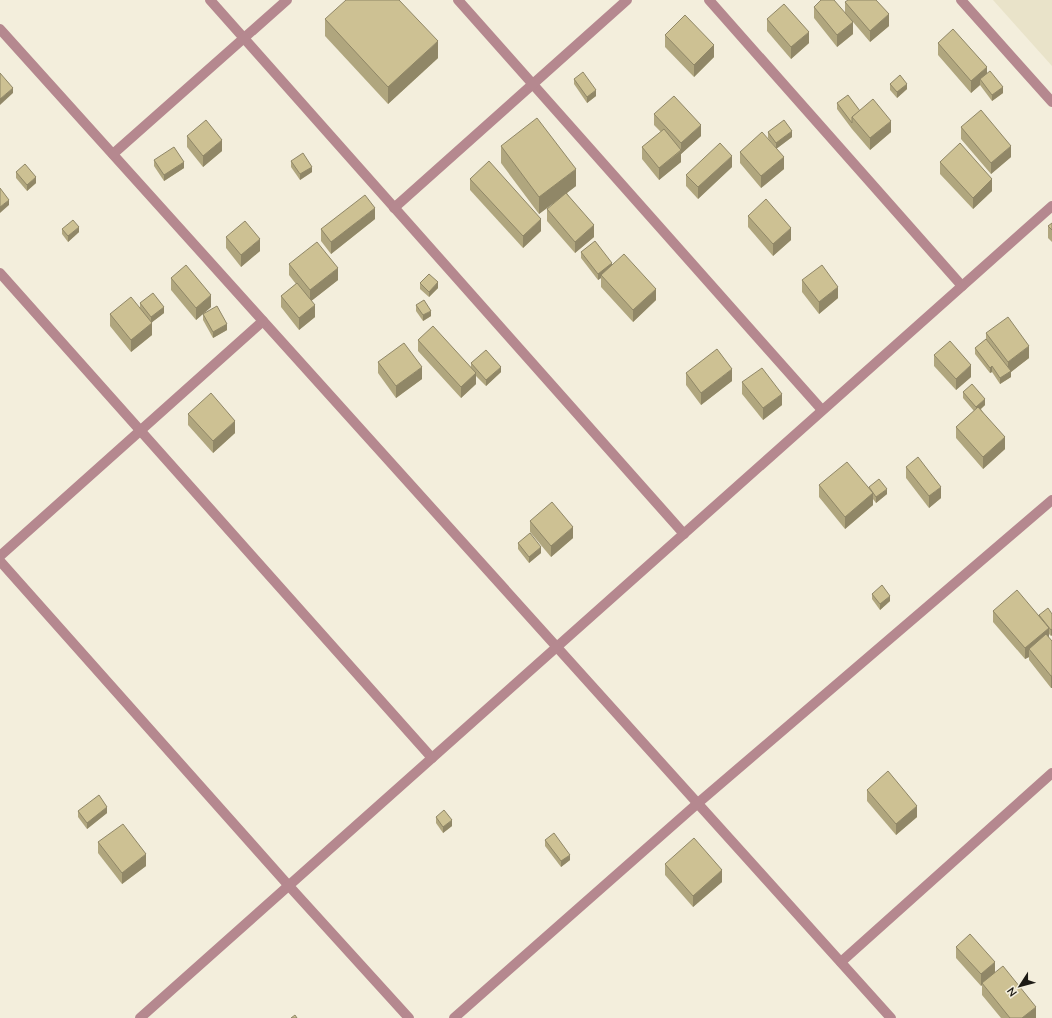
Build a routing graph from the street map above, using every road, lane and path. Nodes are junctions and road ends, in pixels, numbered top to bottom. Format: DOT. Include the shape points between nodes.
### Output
graph roads {
  1 [pos="210,0"];
  2 [pos="287,0"];
  3 [pos="458,0"];
  4 [pos="627,0"];
  5 [pos="709,0"];
  6 [pos="961,0"];
  7 [pos="0,29"];
  8 [pos="244,39"];
  9 [pos="533,85"];
  10 [pos="1052,102"];
  11 [pos="113,154"];
  12 [pos="1052,206"];
  13 [pos="394,208"];
  14 [pos="0,273"];
  15 [pos="962,286"];
  16 [pos="263,320"];
  17 [pos="822,410"];
  18 [pos="140,431"];
  19 [pos="1052,500"];
  20 [pos="684,534"];
  21 [pos="0,556"];
  22 [pos="0,561"];
  23 [pos="556,646"];
  24 [pos="432,758"];
  25 [pos="1052,773"];
  26 [pos="698,803"];
  27 [pos="288,886"];
  28 [pos="841,962"];
  29 [pos="140,1018"];
  30 [pos="409,1018"];
  31 [pos="454,1018"];
  32 [pos="891,1018"];
  1 -- 8 [label="street"];
  2 -- 8 [label="street"];
  3 -- 9 [label="street"];
  4 -- 9 [label="street"];
  5 -- 15 [label="street"];
  6 -- 10 [label="street"];
  7 -- 11 [label="street"];
  8 -- 11 [label="street"];
  8 -- 13 [label="street"];
  9 -- 13 [label="street"];
  9 -- 17 [label="street"];
  11 -- 16 [label="street"];
  12 -- 15 [label="street"];
  13 -- 20 [label="street"];
  14 -- 18 [label="street"];
  15 -- 17 [label="street"];
  16 -- 18 [label="street"];
  16 -- 23 [label="street"];
  17 -- 20 [label="street"];
  18 -- 21 [label="street"];
  18 -- 24 [label="street"];
  19 -- 26 [label="street"];
  20 -- 23 [label="street"];
  22 -- 27 [label="street"];
  23 -- 24 [label="street"];
  23 -- 26 [label="street"];
  24 -- 27 [label="street"];
  25 -- 28 [label="street"];
  26 -- 28 [label="street"];
  26 -- 31 [label="street"];
  27 -- 29 [label="street"];
  27 -- 30 [label="street"];
  28 -- 32 [label="street"];
}
